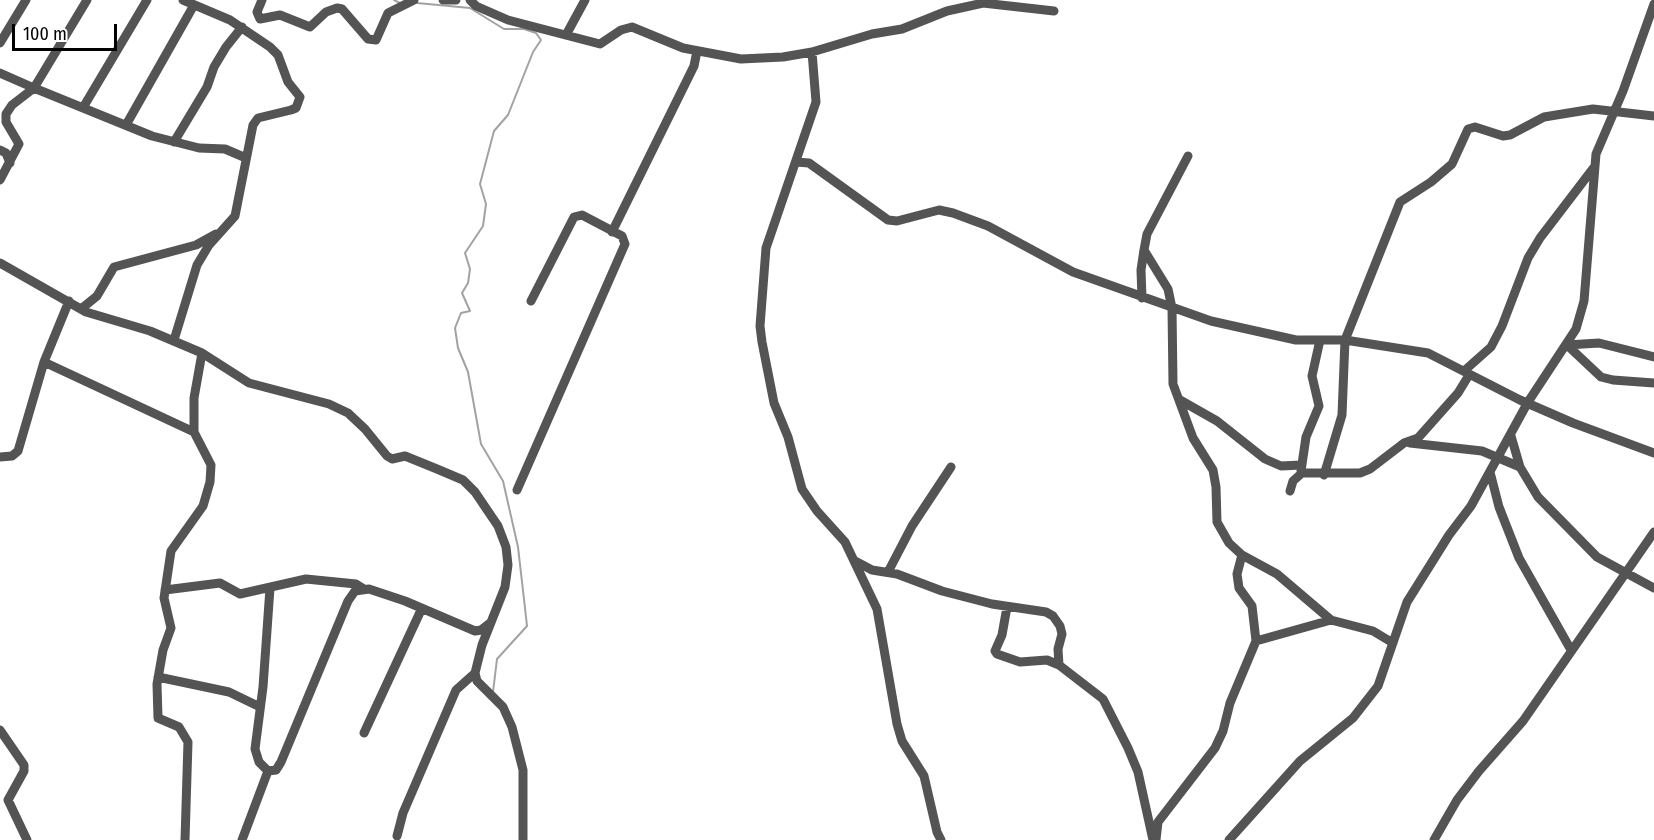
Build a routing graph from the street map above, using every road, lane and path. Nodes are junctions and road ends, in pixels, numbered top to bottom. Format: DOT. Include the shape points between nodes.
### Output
graph roads {
  1 [pos="26,0"];
  2 [pos="87,0"];
  3 [pos="147,0"];
  4 [pos="183,0"];
  5 [pos="262,0"];
  6 [pos="414,0"];
  7 [pos="443,0"];
  8 [pos="456,0"];
  9 [pos="470,0"];
  10 [pos="585,0"];
  11 [pos="1654,4"];
  12 [pos="194,5"];
  13 [pos="1054,11"];
  14 [pos="242,27"];
  15 [pos="566,35"];
  16 [pos="0,43"];
  17 [pos="697,51"];
  18 [pos="812,52"];
  19 [pos="0,73"];
  20 [pos="34,88"];
  21 [pos="84,106"];
  22 [pos="4,107"];
  23 [pos="1613,111"];
  24 [pos="1654,116"];
  25 [pos="126,125"];
  26 [pos="174,142"];
  27 [pos="0,150"];
  28 [pos="1188,156"];
  29 [pos="246,158"];
  30 [pos="796,162"];
  31 [pos="10,163"];
  32 [pos="1595,166"];
  33 [pos="0,180"];
  34 [pos="225,230"];
  35 [pos="612,232"];
  36 [pos="1144,250"];
  37 [pos="0,264"];
  38 [pos="1142,298"];
  39 [pos="69,301"];
  40 [pos="531,301"];
  41 [pos="1172,308"];
  42 [pos="81,309"];
  43 [pos="174,340"];
  44 [pos="1320,340"];
  45 [pos="1345,340"];
  46 [pos="1567,345"];
  47 [pos="202,353"];
  48 [pos="1654,357"];
  49 [pos="44,362"];
  50 [pos="1467,373"];
  51 [pos="1654,383"];
  52 [pos="1180,400"];
  53 [pos="1528,402"];
  54 [pos="194,432"];
  55 [pos="1511,436"];
  56 [pos="1404,443"];
  57 [pos="1654,453"];
  58 [pos="1498,456"];
  59 [pos="0,457"];
  60 [pos="951,467"];
  61 [pos="1520,468"];
  62 [pos="1301,469"];
  63 [pos="1490,472"];
  64 [pos="1324,475"];
  65 [pos="517,490"];
  66 [pos="1290,491"];
  67 [pos="1654,532"];
  68 [pos="1242,555"];
  69 [pos="855,561"];
  70 [pos="888,572"];
  71 [pos="1624,573"];
  72 [pos="270,588"];
  73 [pos="1654,588"];
  74 [pos="364,589"];
  75 [pos="165,590"];
  76 [pos="1007,607"];
  77 [pos="422,608"];
  78 [pos="1331,620"];
  79 [pos="492,621"];
  80 [pos="1256,641"];
  81 [pos="1393,643"];
  82 [pos="1570,650"];
  83 [pos="1059,665"];
  84 [pos="476,674"];
  85 [pos="158,677"];
  86 [pos="260,707"];
  87 [pos="0,730"];
  88 [pos="364,733"];
  89 [pos="268,771"];
  90 [pos="10,794"];
  91 [pos="0,800"];
  92 [pos="397,836"];
  93 [pos="27,840"];
  94 [pos="185,840"];
  95 [pos="242,840"];
  96 [pos="523,840"];
  97 [pos="941,840"];
  98 [pos="1155,840"];
  99 [pos="1229,840"];
  100 [pos="1434,840"];
  1 -- 16 [label="street"];
  2 -- 20 [label="street"];
  3 -- 21 [label="street"];
  4 -- 12 [label="street"];
  5 -- 6 [label="street" via="257,12 260,19 280,15 310,27 326,12 337,8 368,39 376,40 388,13"];
  7 -- 8 [label="street"];
  9 -- 15 [label="street" via="508,20"];
  10 -- 15 [label="street"];
  11 -- 23 [label="street"];
  12 -- 14 [label="street"];
  12 -- 25 [label="street"];
  13 -- 18 [label="street" via="983,3"];
  14 -- 26 [label="street" via="214,67 207,87"];
  14 -- 29 [label="street" via="278,56 288,82 300,98 291,111 258,118 251,129"];
  15 -- 17 [label="street" via="600,44 633,27"];
  17 -- 18 [label="street" via="741,59"];
  17 -- 35 [label="street" via="694,66"];
  18 -- 30 [label="street" via="816,102"];
  19 -- 20 [label="street"];
  20 -- 21 [label="street"];
  20 -- 22 [label="street"];
  21 -- 25 [label="street"];
  22 -- 31 [label="street" via="6,122 19,144"];
  23 -- 24 [label="street"];
  23 -- 32 [label="street" via="1598,144"];
  23 -- 45 [label="street" via="1544,117 1503,136 1475,127 1468,129 1452,164 1400,202"];
  25 -- 26 [label="street"];
  26 -- 29 [label="street" via="225,149"];
  27 -- 31 [label="street"];
  28 -- 36 [label="street" via="1147,234"];
  29 -- 34 [label="street" via="239,204"];
  30 -- 38 [label="street" via="810,163 888,220 939,210 953,213 988,226 1073,272"];
  30 -- 69 [label="street" via="766,248 762,342 774,403 802,489 845,542"];
  31 -- 33 [label="street"];
  32 -- 46 [label="street" via="1584,301"];
  32 -- 50 [label="street" via="1540,238 1491,347"];
  34 -- 42 [label="street" via="196,244 114,267 97,296"];
  34 -- 43 [label="street" via="209,245 197,265"];
  35 -- 40 [label="street" via="582,215 574,217"];
  35 -- 65 [label="street" via="622,236 625,244"];
  36 -- 38 [label="street"];
  36 -- 41 [label="street" via="1168,290"];
  37 -- 39 [label="street"];
  38 -- 41 [label="street"];
  39 -- 42 [label="street"];
  39 -- 49 [label="street"];
  41 -- 44 [label="street" via="1242,329 1296,340"];
  41 -- 52 [label="street" via="1173,384"];
  42 -- 43 [label="street"];
  43 -- 47 [label="street"];
  44 -- 45 [label="street"];
  44 -- 62 [label="street" via="1312,376 1319,406 1306,437"];
  45 -- 50 [label="street" via="1428,353"];
  45 -- 64 [label="street" via="1342,415"];
  46 -- 48 [label="street" via="1599,343"];
  46 -- 51 [label="street" via="1601,377"];
  46 -- 53 [label="street"];
  47 -- 54 [label="street" via="194,398"];
  47 -- 79 [label="street" via="249,383 329,404 348,413 392,459 405,456 463,480 498,526 507,547 505,587"];
  49 -- 54 [label="street"];
  49 -- 59 [label="street" via="18,452"];
  50 -- 53 [label="street"];
  50 -- 56 [label="street" via="1458,393 1422,435"];
  52 -- 62 [label="street" via="1217,421 1265,459"];
  52 -- 68 [label="street" via="1193,438 1213,470 1217,522 1229,543"];
  53 -- 55 [label="street"];
  53 -- 57 [label="street"];
  54 -- 75 [label="street" via="212,465 208,493 171,551"];
  55 -- 58 [label="street"];
  55 -- 61 [label="street"];
  56 -- 58 [label="street"];
  56 -- 64 [label="street" via="1370,469"];
  58 -- 61 [label="street"];
  58 -- 63 [label="street"];
  60 -- 70 [label="street" via="912,526"];
  61 -- 71 [label="street" via="1538,497 1582,542 1597,557"];
  62 -- 64 [label="street"];
  62 -- 66 [label="street"];
  63 -- 81 [label="street" via="1407,602"];
  63 -- 82 [label="street" via="1519,558"];
  67 -- 71 [label="street"];
  68 -- 78 [label="street" via="1277,574"];
  68 -- 80 [label="street" via="1239,588 1252,606"];
  69 -- 70 [label="street" via="872,570"];
  69 -- 97 [label="street" via="880,621 884,660 902,741 924,777"];
  70 -- 76 [label="street"];
  71 -- 73 [label="street"];
  71 -- 82 [label="street" via="1592,624"];
  72 -- 74 [label="street" via="306,579 356,584"];
  72 -- 75 [label="street" via="240,594 216,583"];
  72 -- 86 [label="street"];
  74 -- 77 [label="street"];
  74 -- 89 [label="street" via="355,591 348,602 281,762 276,770"];
  75 -- 85 [label="street" via="171,628"];
  76 -- 83 [label="street" via="1053,616 1062,634"];
  76 -- 83 [label="street" via="997,654 1020,662 1047,660"];
  77 -- 79 [label="street" via="475,631"];
  77 -- 88 [label="street"];
  78 -- 80 [label="street"];
  78 -- 81 [label="street" via="1373,631"];
  79 -- 84 [label="street"];
  80 -- 98 [label="street" via="1215,748 1158,822"];
  81 -- 99 [label="street" via="1378,686 1353,718 1300,760"];
  82 -- 100 [label="street" via="1511,738 1457,800"];
  83 -- 98 [label="street" via="1107,706 1138,772"];
  84 -- 92 [label="street" via="456,690 403,813"];
  84 -- 96 [label="street" via="481,687 502,707 514,733 523,770"];
  85 -- 86 [label="street" via="229,692"];
  85 -- 94 [label="street" via="158,718 179,727 188,742"];
  86 -- 89 [label="street" via="255,749 259,762"];
  87 -- 90 [label="street" via="24,765"];
  89 -- 95 [label="street"];
  90 -- 91 [label="street"];
  90 -- 93 [label="street" via="8,800"];
}
